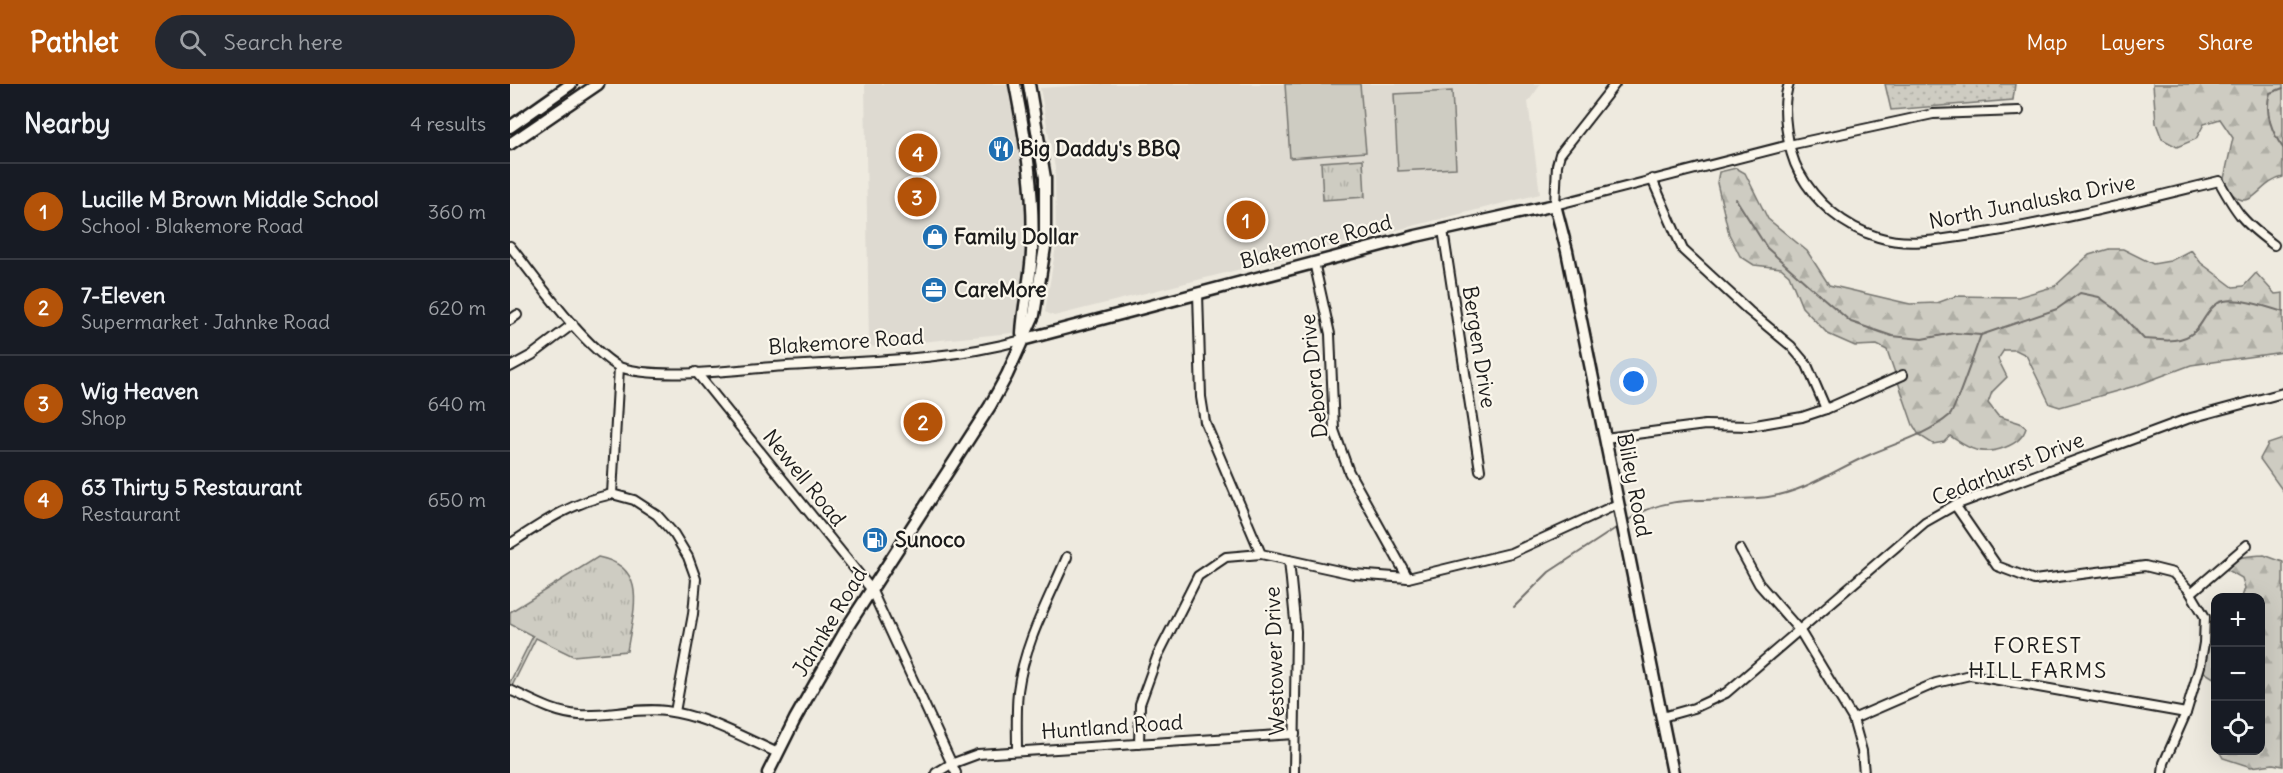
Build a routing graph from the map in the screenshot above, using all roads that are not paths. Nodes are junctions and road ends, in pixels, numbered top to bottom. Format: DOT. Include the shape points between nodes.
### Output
graph roads {
  1 [pos="572,84"];
  2 [pos="598,84"];
  3 [pos="1015,84"];
  4 [pos="1029,84"];
  5 [pos="1615,84"];
  6 [pos="1789,84"];
  7 [pos="2019,111"];
  8 [pos="510,127"];
  9 [pos="510,144"];
  10 [pos="1789,145"];
  11 [pos="1652,179"];
  12 [pos="1555,205"];
  13 [pos="1443,230"];
  14 [pos="2274,244"];
  15 [pos="510,246"];
  16 [pos="1314,262"];
  17 [pos="1198,293"];
  18 [pos="573,324"];
  19 [pos="1022,340"];
  20 [pos="511,365"];
  21 [pos="619,367"];
  22 [pos="696,372"];
  23 [pos="1903,375"];
  24 [pos="2283,393"];
  25 [pos="1826,409"];
  26 [pos="1605,438"];
  27 [pos="1480,471"];
  28 [pos="612,494"];
  29 [pos="1618,504"];
  30 [pos="1955,506"];
  31 [pos="510,544"];
  32 [pos="2247,545"];
  33 [pos="1740,549"];
  34 [pos="1261,554"];
  35 [pos="1066,558"];
  36 [pos="1289,560"];
  37 [pos="1408,578"];
  38 [pos="871,589"];
  39 [pos="2191,594"];
  40 [pos="1800,631"];
  41 [pos="510,690"];
  42 [pos="675,712"];
  43 [pos="2186,712"];
  44 [pos="1662,717"];
  45 [pos="1853,719"];
  46 [pos="1295,734"];
  47 [pos="1139,744"];
  48 [pos="1017,751"];
  49 [pos="778,753"];
  50 [pos="951,764"];
  51 [pos="768,773"];
  52 [pos="936,773"];
  53 [pos="956,773"];
  54 [pos="1294,773"];
  55 [pos="1673,773"];
  56 [pos="1864,773"];
  57 [pos="2163,773"];
  1 -- 8 [label="street"];
  2 -- 9 [label="street"];
  3 -- 19 [label="street, Jahnke Road" via="1033,196 1032,256"];
  4 -- 19 [label="street, Jahnke Road" via="1043,164 1047,220 1034,315"];
  5 -- 12 [label="street" via="1560,154"];
  6 -- 10 [label="street, North Junaluska Drive" via="1784,95"];
  7 -- 10 [label="street, Blakemore Road" via="1933,114"];
  10 -- 11 [label="street, Blakemore Road"];
  10 -- 14 [label="street, North Junaluska Drive" via="1809,191 1843,222 1878,237 1915,243 2019,228 2218,181 2248,226"];
  11 -- 12 [label="street, Blakemore Road"];
  11 -- 25 [label="street" via="1683,250 1791,346 1808,365"];
  12 -- 13 [label="street, Blakemore Road"];
  12 -- 26 [label="street, Bliley Road"];
  13 -- 16 [label="street, Blakemore Road"];
  13 -- 27 [label="street, Bergen Drive"];
  15 -- 18 [label="street"];
  16 -- 17 [label="street, Blakemore Road"];
  16 -- 37 [label="street, Debora Drive" via="1330,334 1334,430 1349,472"];
  17 -- 19 [label="street, Blakemore Road"];
  17 -- 34 [label="street" via="1205,422"];
  18 -- 20 [label="street" via="532,355"];
  18 -- 21 [label="street" via="607,360"];
  19 -- 22 [label="street, Blakemore Road" via="925,356"];
  19 -- 38 [label="street, Jahnke Road" via="988,410"];
  21 -- 22 [label="street, Blakemore Road" via="634,372"];
  21 -- 28 [label="street"];
  22 -- 38 [label="street, Newell Road"];
  23 -- 25 [label="street"];
  24 -- 30 [label="street, Cedarhurst Drive" via="2187,419"];
  25 -- 26 [label="street" via="1750,426 1705,425"];
  26 -- 29 [label="street, Bliley Road"];
  28 -- 31 [label="street" via="587,499 562,511"];
  28 -- 42 [label="street" via="634,500 657,515 688,556 696,579"];
  29 -- 37 [label="street" via="1511,553"];
  29 -- 44 [label="street, Bliley Road"];
  30 -- 39 [label="street" via="1996,566 2034,580 2145,566 2173,573"];
  30 -- 40 [label="street, Cedarhurst Drive" via="1925,522"];
  32 -- 39 [label="street"];
  33 -- 40 [label="street" via="1759,584"];
  34 -- 36 [label="street, Westower Drive"];
  34 -- 47 [label="street, Westower Drive" via="1226,557 1198,576 1157,657 1140,704"];
  35 -- 48 [label="street" via="1023,667"];
  36 -- 37 [label="street" via="1353,574"];
  36 -- 46 [label="street, Westower Drive" via="1296,632"];
  38 -- 49 [label="street, Jahnke Road"];
  38 -- 50 [label="street, Newell Road"];
  39 -- 43 [label="street" via="2205,617 2204,644"];
  40 -- 44 [label="street, Cedarhurst Drive" via="1726,693"];
  40 -- 45 [label="street"];
  41 -- 42 [label="street" via="549,709 572,714"];
  42 -- 49 [label="street" via="706,720"];
  43 -- 45 [label="street" via="1970,675 1936,683"];
  43 -- 57 [label="street"];
  44 -- 55 [label="street, Bliley Road"];
  45 -- 56 [label="street"];
  46 -- 47 [label="street, Huntland Road"];
  46 -- 54 [label="street, Westower Drive"];
  47 -- 48 [label="street, Huntland Road"];
  48 -- 50 [label="street, Huntland Road" via="978,754"];
  49 -- 51 [label="street, Jahnke Road"];
  50 -- 52 [label="street, Huntland Road"];
  50 -- 53 [label="street, Newell Road"];
}
